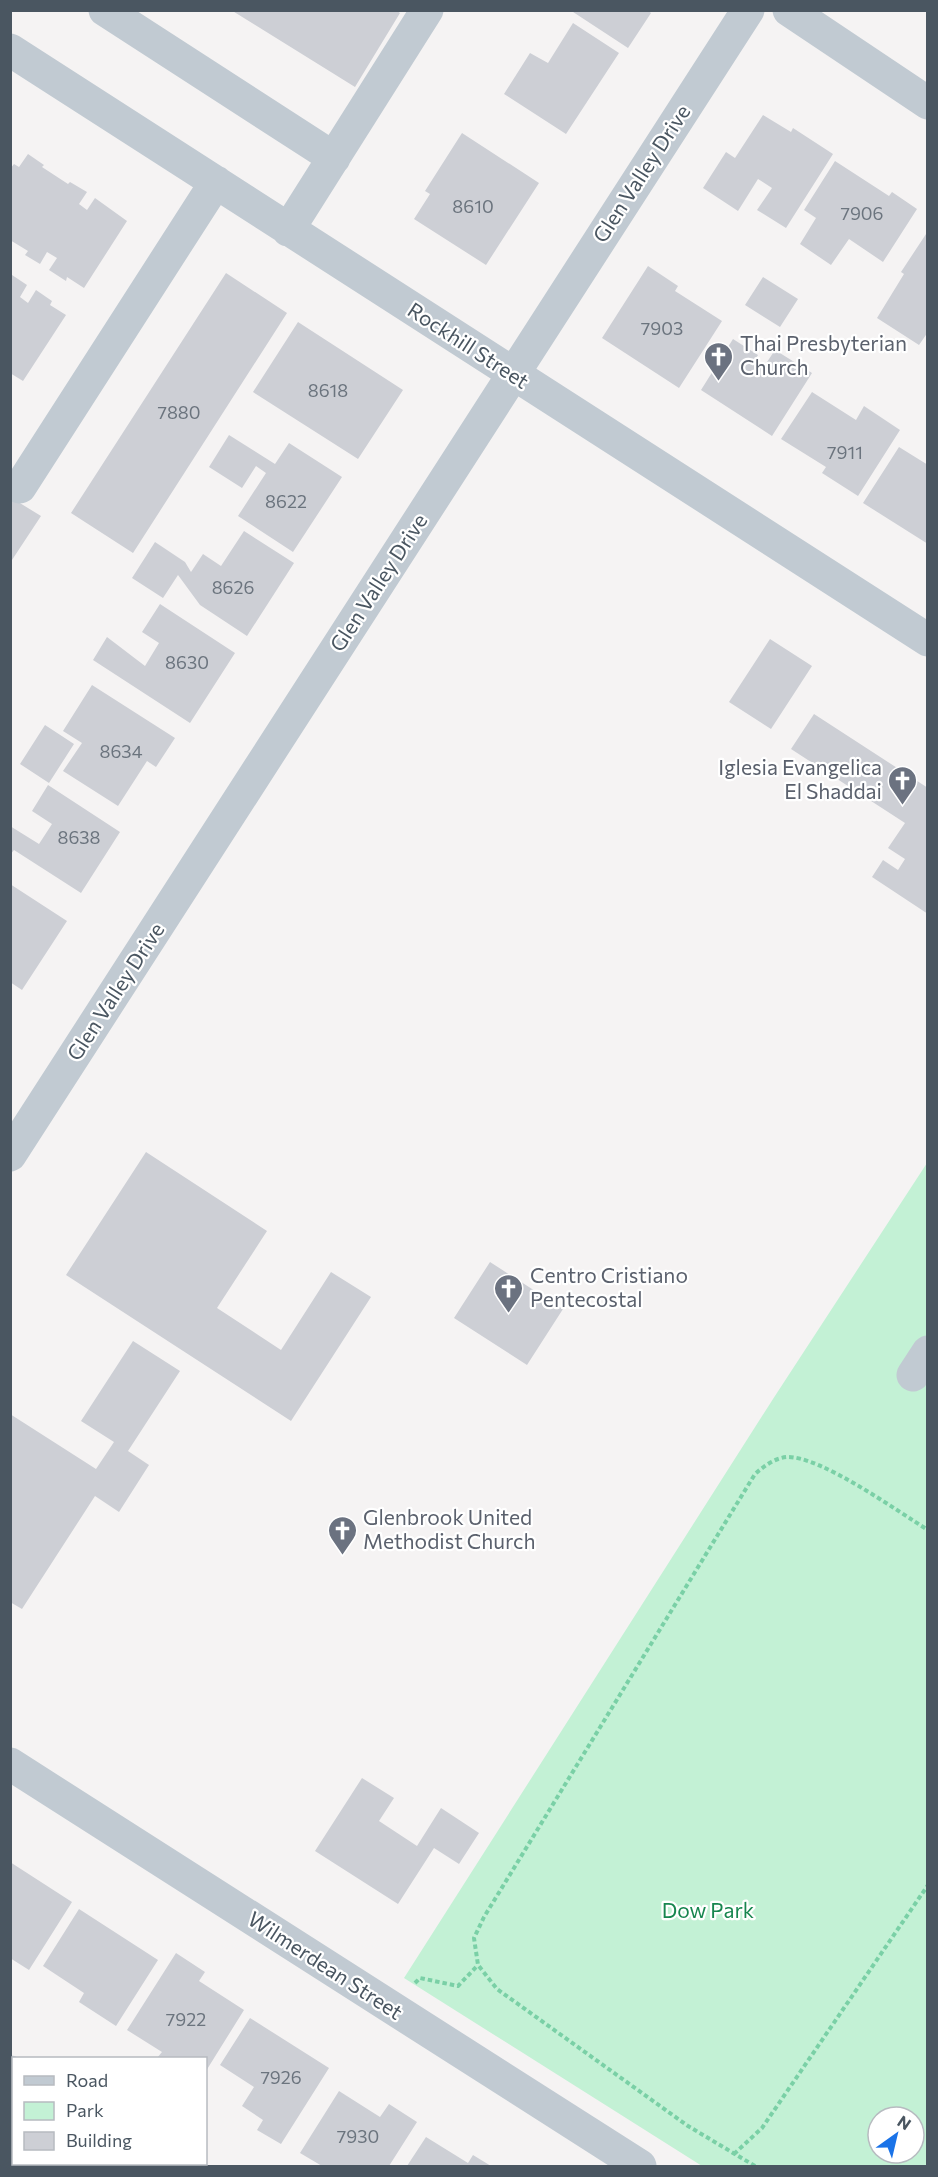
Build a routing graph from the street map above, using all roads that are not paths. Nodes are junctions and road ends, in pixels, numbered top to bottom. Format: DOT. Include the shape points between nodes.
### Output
graph roads {
  1 [pos="105,10"];
  2 [pos="428,10"];
  3 [pos="748,10"];
  4 [pos="789,10"];
  5 [pos="13,56"];
  6 [pos="927,103"];
  7 [pos="334,158"];
  8 [pos="216,183"];
  9 [pos="288,230"];
  10 [pos="513,375"];
  11 [pos="20,487"];
  12 [pos="927,640"];
  13 [pos="10,1155"];
  14 [pos="10,1764"];
  15 [pos="640,2166"];
  1 -- 7 [label="street"];
  2 -- 7 [label="street"];
  3 -- 10 [label="street, Glen Valley Drive"];
  4 -- 6 [label="street"];
  5 -- 8 [label="street, Rockhill Street"];
  7 -- 9 [label="street"];
  8 -- 9 [label="street, Rockhill Street"];
  8 -- 11 [label="street"];
  9 -- 10 [label="street, Rockhill Street"];
  10 -- 12 [label="street, Rockhill Street"];
  10 -- 13 [label="street, Glen Valley Drive"];
  14 -- 15 [label="street, Wilmerdean Street"];
}
